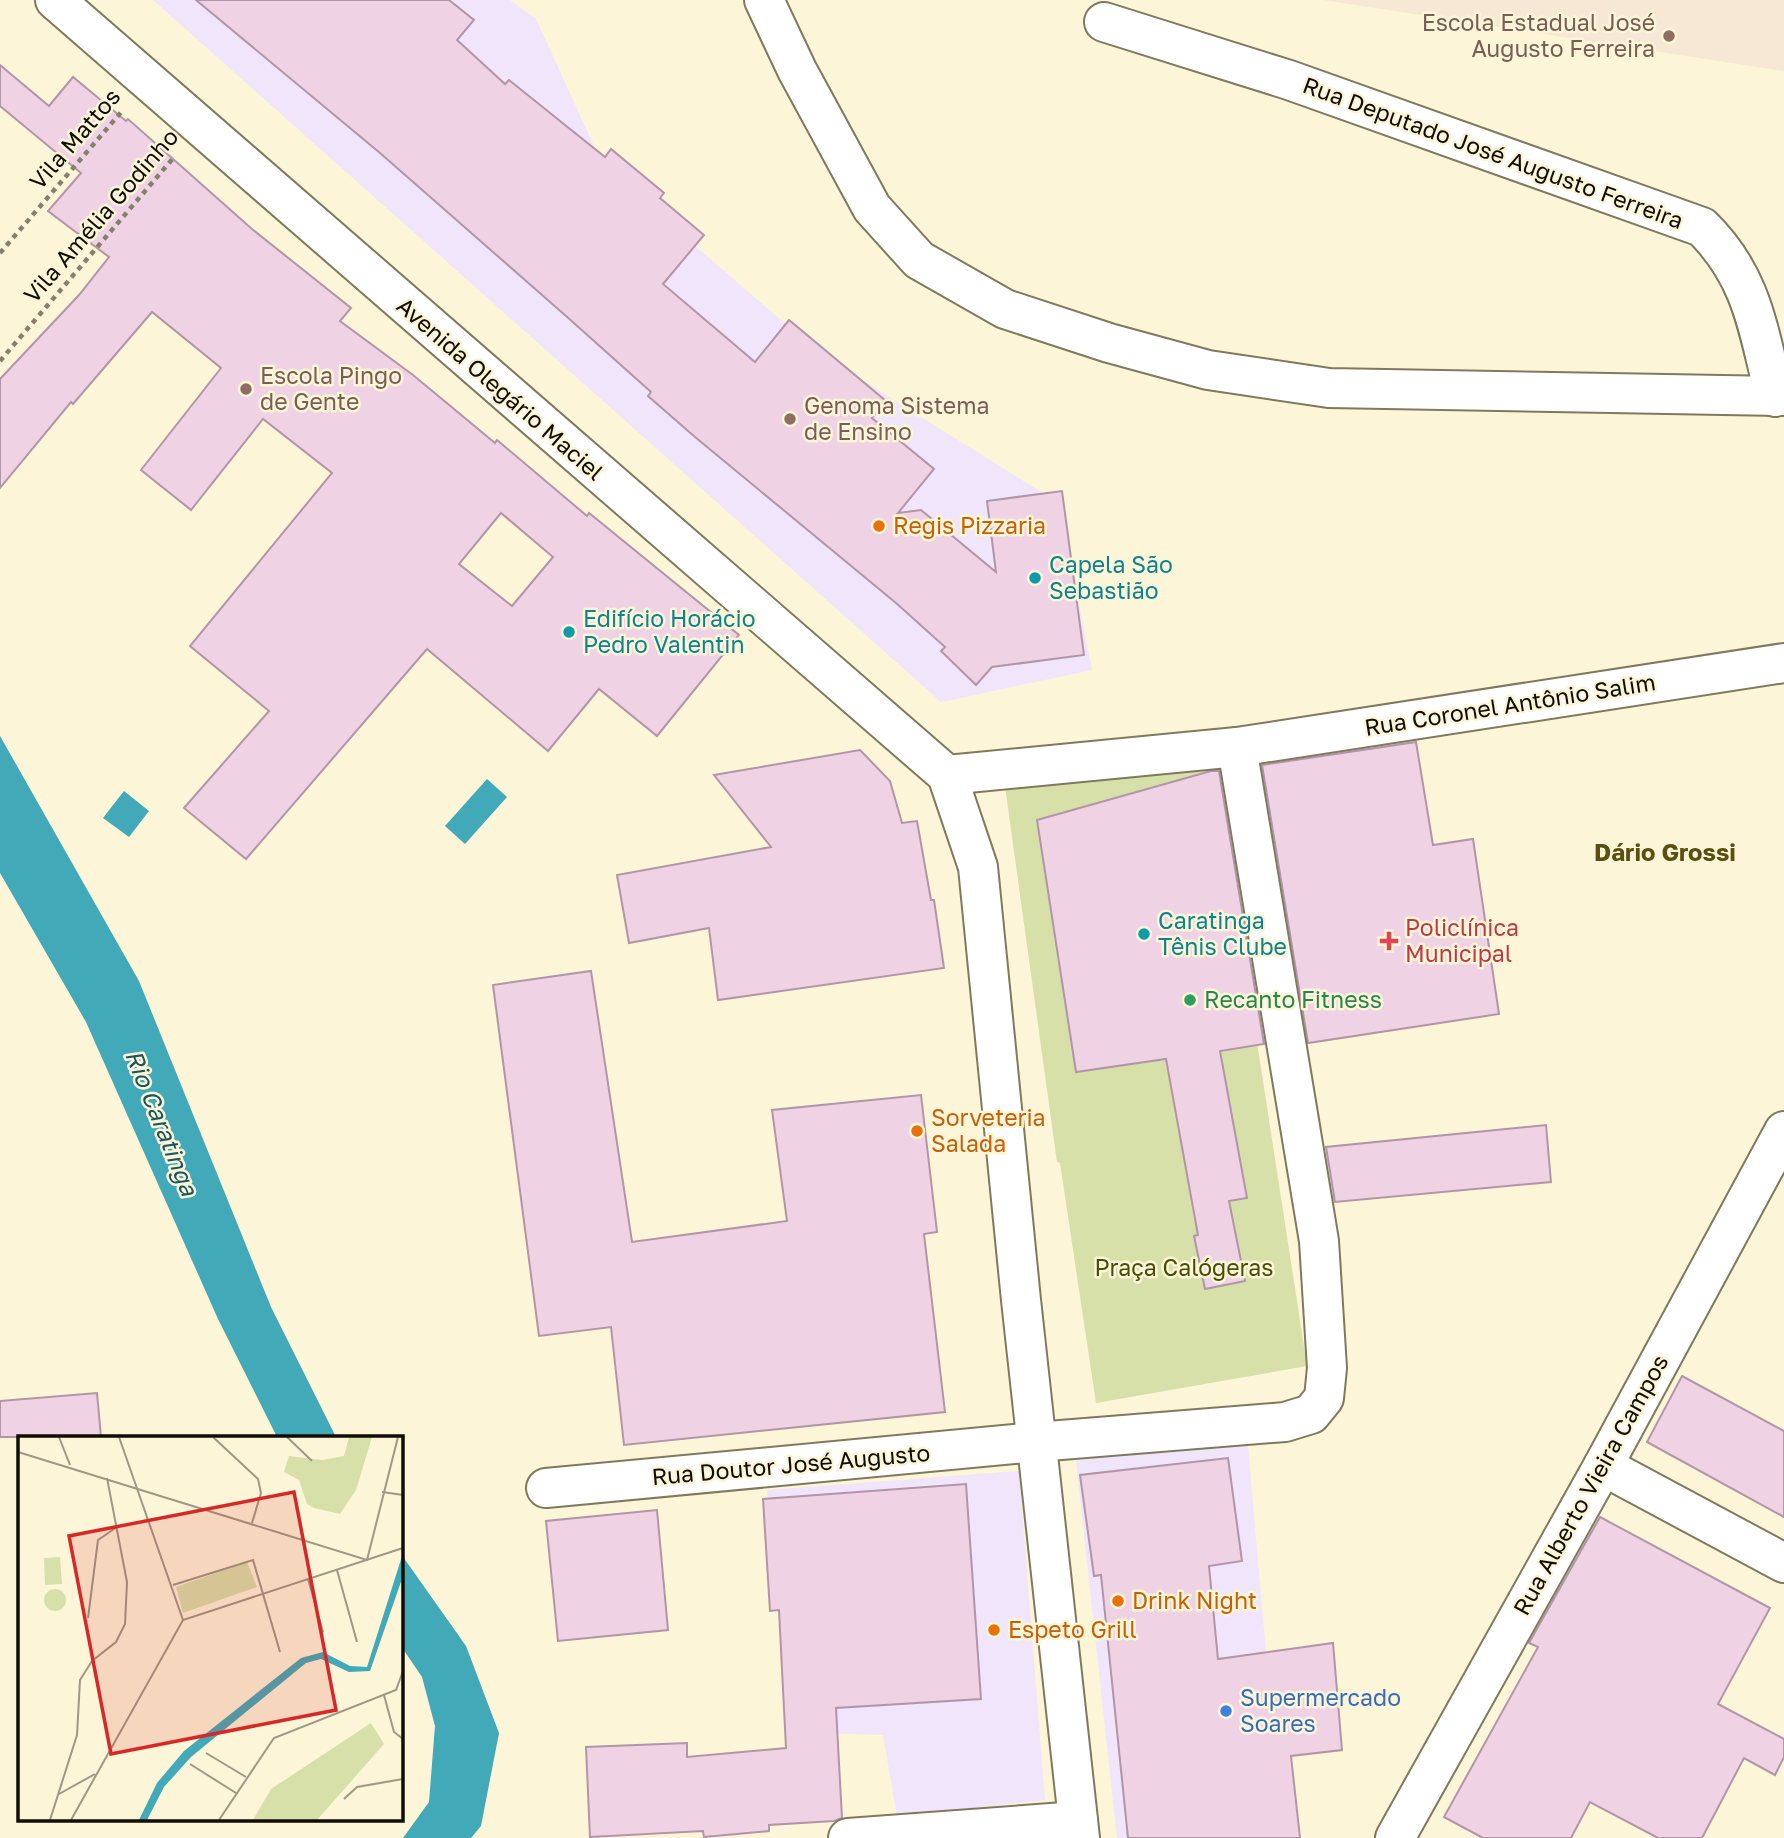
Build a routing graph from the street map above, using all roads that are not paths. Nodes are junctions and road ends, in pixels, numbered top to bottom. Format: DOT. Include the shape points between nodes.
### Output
graph roads {
  1 [pos="55,0"];
  2 [pos="764,0"];
  3 [pos="1104,22"];
  4 [pos="1780,397"];
  5 [pos="1784,663"];
  6 [pos="1237,747"];
  7 [pos="947,775"];
  8 [pos="1784,1131"];
  9 [pos="1036,1442"];
  10 [pos="1603,1466"];
  11 [pos="546,1488"];
  12 [pos="1784,1563"];
  13 [pos="1079,1829"];
  14 [pos="848,1838"];
  15 [pos="1395,1838"];
  1 -- 7 [label="street, Avenida Olegário Maciel"];
  2 -- 4 [label="street" via="872,208 919,260 1004,309 1209,370 1329,388"];
  3 -- 4 [label="street, Rua Deputado José Augusto Ferreira" via="1289,80 1702,228 1724,250 1747,288"];
  5 -- 6 [label="street, Rua Coronel Antônio Salim"];
  6 -- 7 [label="street"];
  6 -- 9 [label="street" via="1319,1241 1324,1398 1311,1413 1285,1422"];
  7 -- 9 [label="street" via="978,867"];
  8 -- 10 [label="street, Rua Alberto Vieira Campos"];
  9 -- 11 [label="street, Rua Doutor José Augusto"];
  9 -- 13 [label="street"];
  10 -- 12 [label="street"];
  10 -- 15 [label="street, Rua Alberto Vieira Campos"];
  13 -- 14 [label="street"];
}
